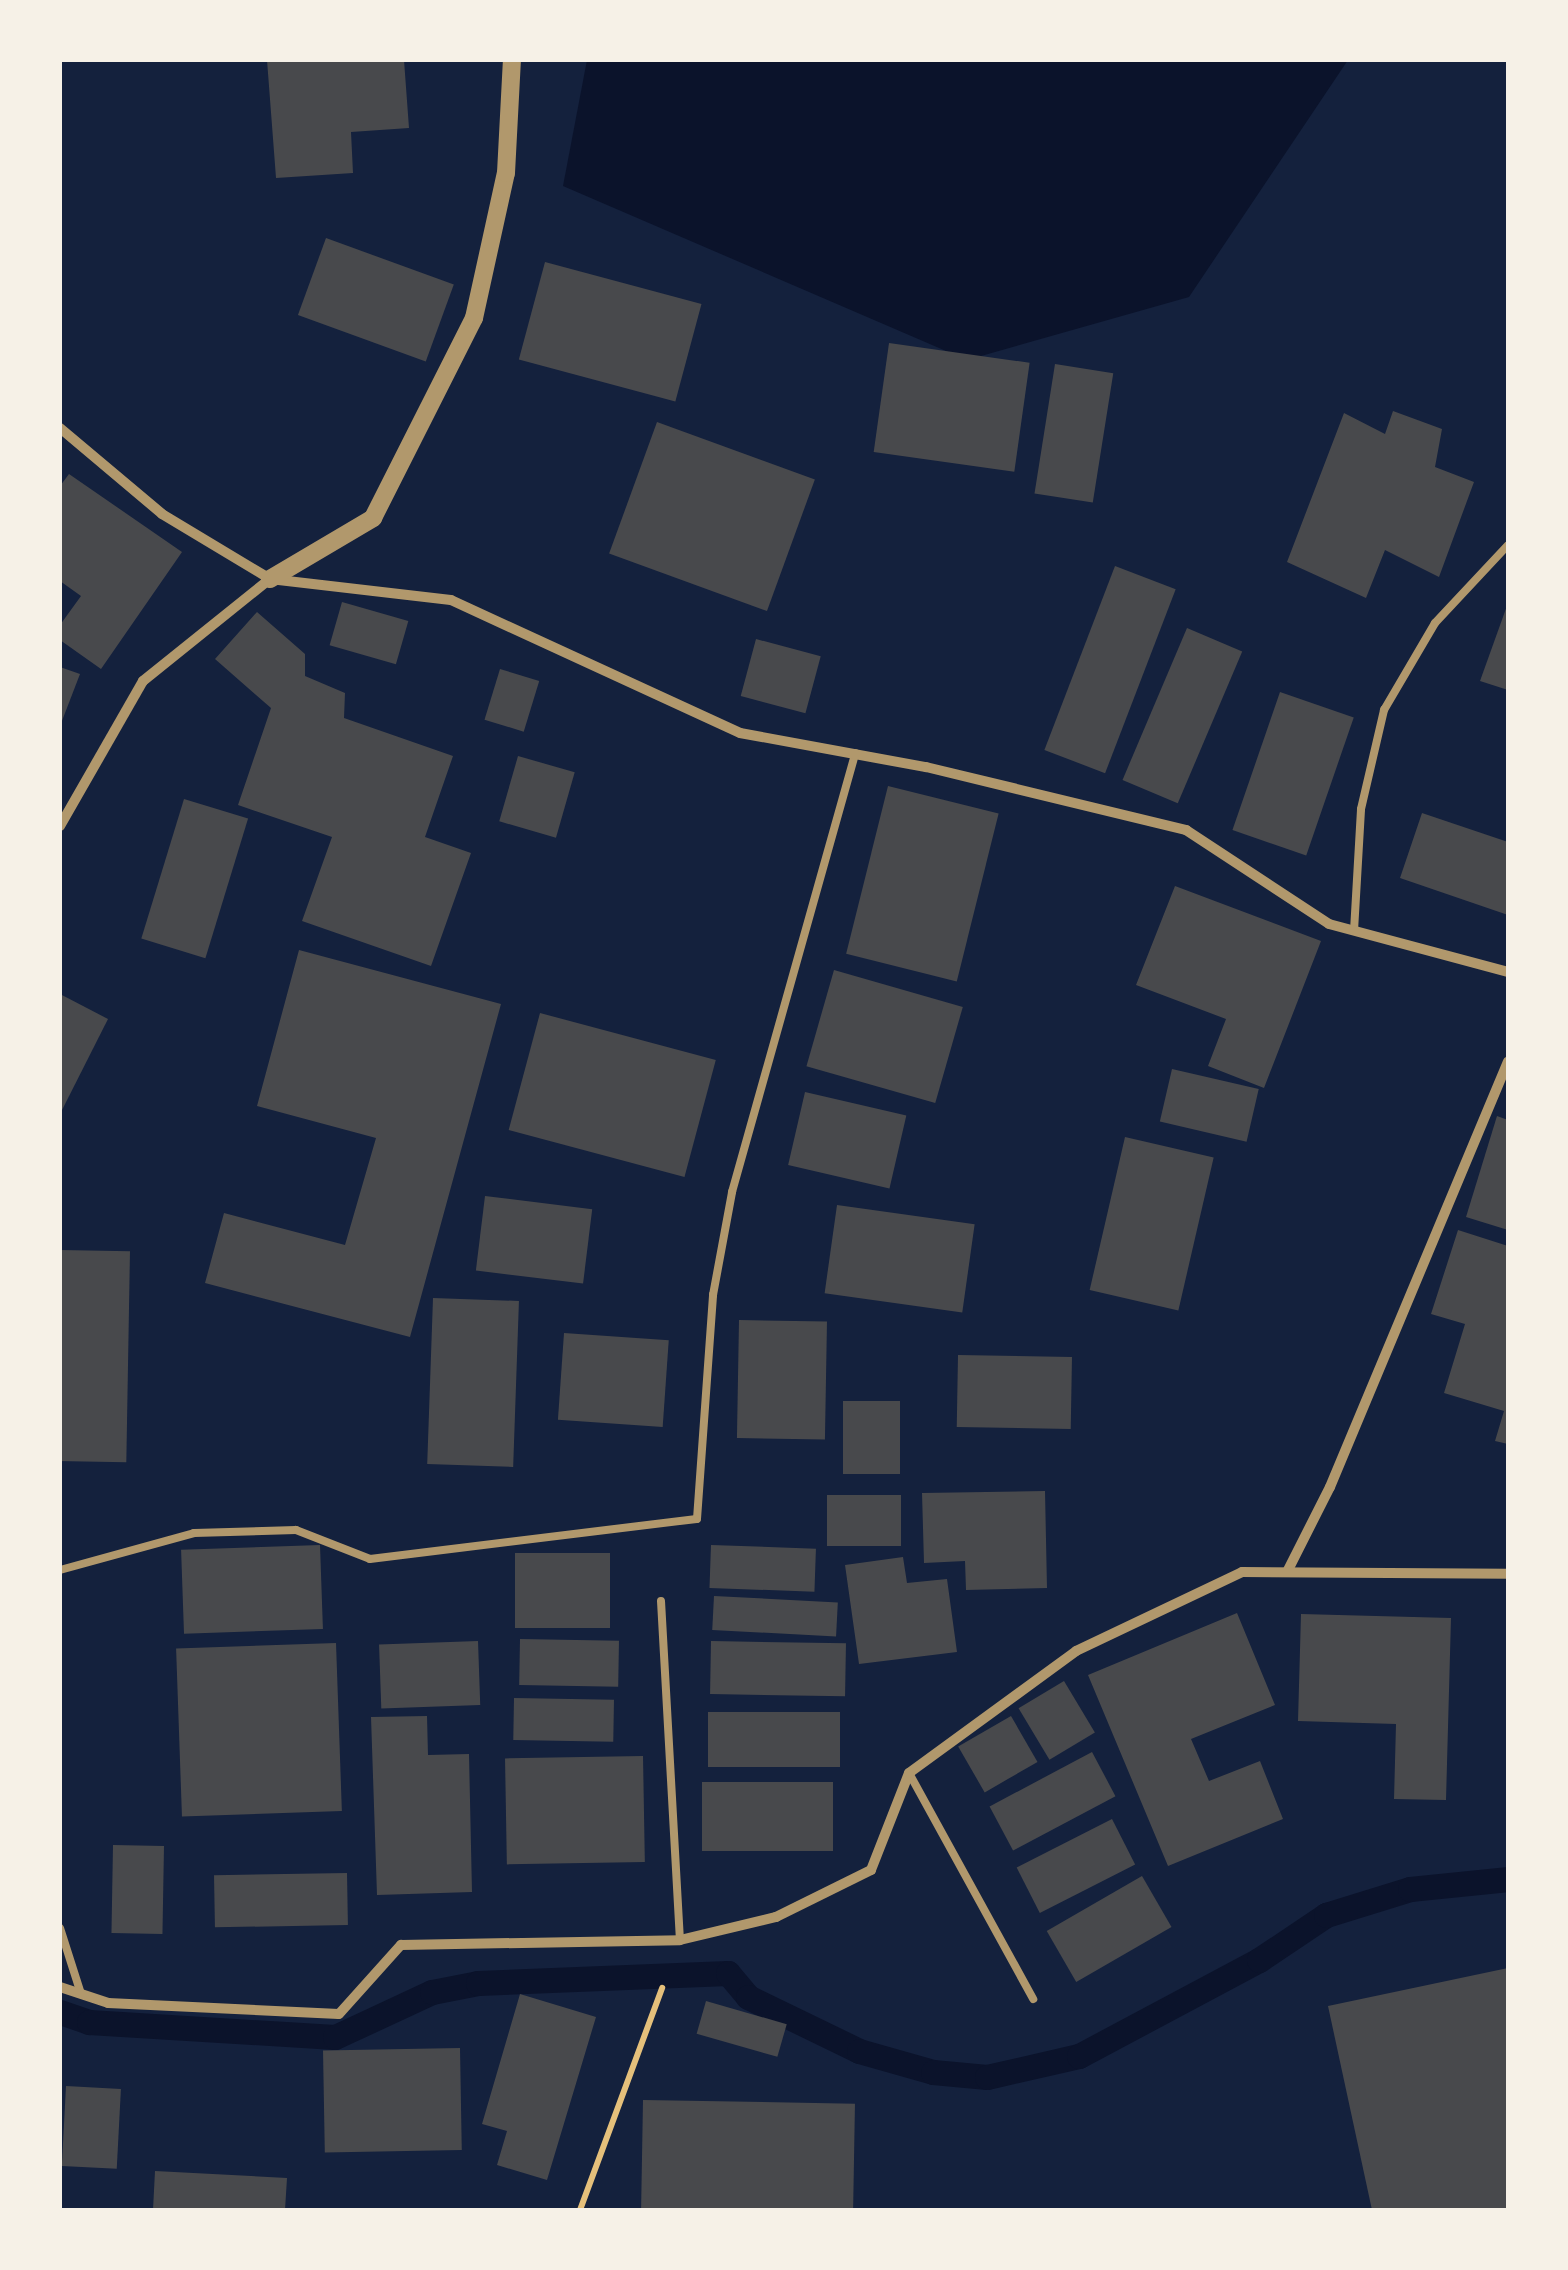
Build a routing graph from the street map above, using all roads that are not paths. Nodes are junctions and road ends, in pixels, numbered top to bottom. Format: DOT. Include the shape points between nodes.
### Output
graph roads {
  1 [pos="512,60"];
  2 [pos="60,428"];
  3 [pos="1508,545"];
  4 [pos="270,580"];
  5 [pos="855,752"];
  6 [pos="60,826"];
  7 [pos="1354,930"];
  8 [pos="1508,972"];
  9 [pos="1508,1062"];
  10 [pos="60,1570"];
  11 [pos="1287,1572"];
  12 [pos="1508,1574"];
  13 [pos="662,1600"];
  14 [pos="909,1773"];
  15 [pos="60,1928"];
  16 [pos="680,1940"];
  17 [pos="60,1987"];
  18 [pos="81,1994"];
  19 [pos="1034,1999"];
  1 -- 4 [label="street" via="506,172 474,318 374,518"];
  2 -- 4 [label="street" via="162,514"];
  3 -- 7 [label="lane" via="1434,623 1384,710 1360,808"];
  4 -- 5 [label="street" via="451,600 740,733"];
  4 -- 6 [label="street" via="142,681"];
  5 -- 7 [label="street" via="1186,830 1329,924"];
  5 -- 10 [label="lane" via="732,1192 713,1296 697,1519 370,1558 296,1530 194,1533"];
  7 -- 8 [label="street"];
  9 -- 11 [label="street" via="1330,1487"];
  11 -- 12 [label="street"];
  11 -- 14 [label="street" via="1242,1572 1076,1651"];
  13 -- 16 [label="lane"];
  14 -- 16 [label="street" via="871,1870 776,1916"];
  14 -- 19 [label="lane"];
  15 -- 18 [label="lane"];
  16 -- 18 [label="street" via="402,1945 339,2014 108,2003"];
  17 -- 18 [label="street"];
}
